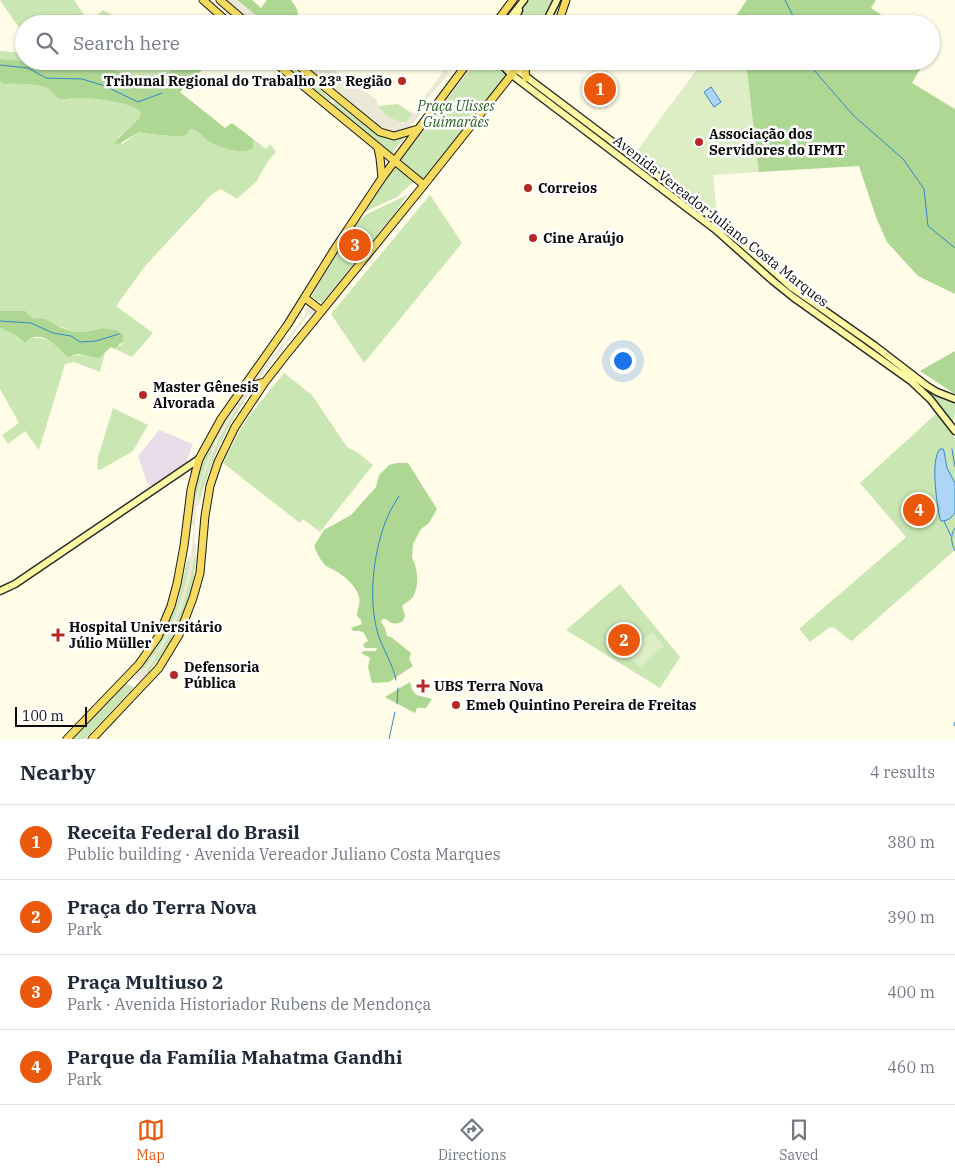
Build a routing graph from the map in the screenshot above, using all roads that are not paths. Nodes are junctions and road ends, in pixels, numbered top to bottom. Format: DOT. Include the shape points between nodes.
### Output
graph roads {
  1 [pos="203,0"];
  2 [pos="220,0"];
  3 [pos="513,0"];
  4 [pos="557,0"];
  5 [pos="566,0"];
  6 [pos="523,2"];
  7 [pos="220,15"];
  8 [pos="238,15"];
  9 [pos="501,15"];
  10 [pos="513,15"];
  11 [pos="517,15"];
  12 [pos="550,15"];
  13 [pos="561,15"];
  14 [pos="284,70"];
  15 [pos="303,70"];
  16 [pos="464,70"];
  17 [pos="511,70"];
  18 [pos="517,70"];
  19 [pos="525,70"];
  20 [pos="514,72"];
  21 [pos="526,78"];
  22 [pos="336,98"];
  23 [pos="329,108"];
  24 [pos="418,129"];
  25 [pos="377,147"];
  26 [pos="394,161"];
  27 [pos="382,178"];
  28 [pos="424,185"];
  29 [pos="305,298"];
  30 [pos="322,311"];
  31 [pos="265,382"];
  32 [pos="246,383"];
  33 [pos="955,399"];
  34 [pos="955,431"];
  35 [pos="199,458"];
  36 [pos="0,592"];
  37 [pos="68,739"];
  38 [pos="92,739"];
  1 -- 7 [label="main road"];
  2 -- 8 [label="main road"];
  3 -- 9 [label="main road"];
  4 -- 12 [label="main road"];
  5 -- 13 [label="main road"];
  6 -- 10 [label="main road"];
  6 -- 11 [label="main road"];
  14 -- 23 [label="main road"];
  15 -- 22 [label="main road"];
  16 -- 24 [label="main road"];
  17 -- 20 [label="main road"];
  18 -- 20 [label="main road"];
  19 -- 21 [label="main road"];
  20 -- 21 [label="main road, Avenida Vereador Juliano Costa Marques"];
  20 -- 28 [label="main road"];
  20 -- 34 [label="main road, Avenida Vereador Juliano Costa Marques" via="708,224 793,297 911,381"];
  21 -- 33 [label="main road, Avenida Vereador Juliano Costa Marques" via="722,226 791,287 937,392"];
  22 -- 23 [label="main road"];
  22 -- 24 [label="main road" via="380,132 398,135"];
  23 -- 25 [label="main road"];
  24 -- 26 [label="main road"];
  25 -- 26 [label="main road"];
  25 -- 27 [label="main road"];
  26 -- 27 [label="main road"];
  26 -- 28 [label="main road"];
  27 -- 29 [label="main road"];
  28 -- 30 [label="main road"];
  29 -- 30 [label="main road"];
  29 -- 32 [label="main road"];
  30 -- 31 [label="main road"];
  31 -- 32 [label="main road"];
  31 -- 38 [label="main road" via="235,427 215,468 205,516 200,573 179,635 159,668"];
  32 -- 35 [label="main road" via="220,419"];
  35 -- 36 [label="main road"];
  35 -- 37 [label="main road" via="177,584 158,636 139,664"];
}
